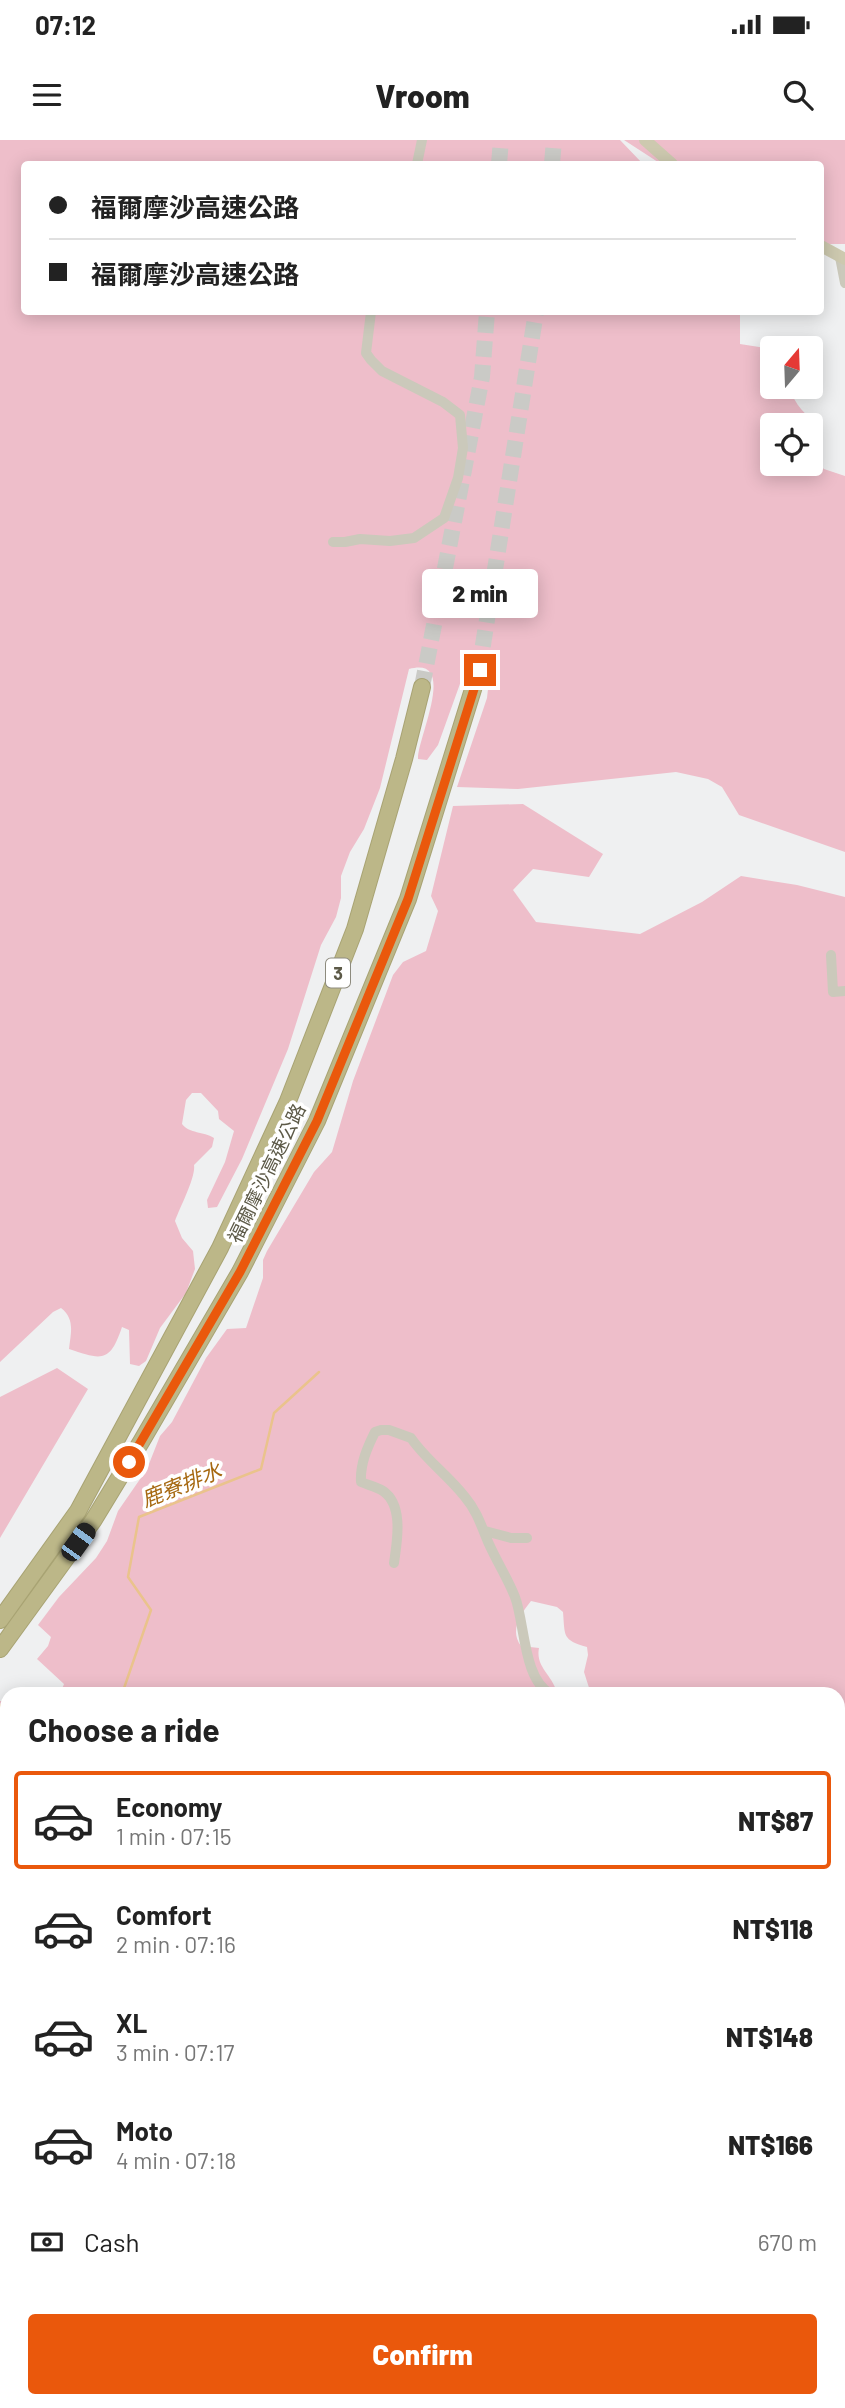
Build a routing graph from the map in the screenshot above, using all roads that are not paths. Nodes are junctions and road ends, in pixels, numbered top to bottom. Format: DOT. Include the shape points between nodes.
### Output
graph roads {
  1 [pos="422,140"];
  2 [pos="645,140"];
  3 [pos="418,161"];
  4 [pos="669,161"];
  5 [pos="824,248"];
  6 [pos="843,258"];
  7 [pos="845,283"];
  8 [pos="370,315"];
  9 [pos="333,542"];
  10 [pos="480,670"];
  11 [pos="422,687"];
  12 [pos="831,956"];
  13 [pos="845,991"];
  14 [pos="485,1531"];
  15 [pos="527,1538"];
  16 [pos="394,1563"];
  17 [pos="1,1618"];
  18 [pos="0,1649"];
  19 [pos="542,1687"];
  1 -- 3 [label="street"];
  2 -- 4 [label="main road"];
  5 -- 6 [label="main road"];
  6 -- 7 [label="street"];
  8 -- 9 [label="street" via="366,353 370,360 460,415 463,448 444,518 414,538"];
  10 -- 18 [label="highway, 福爾摩沙高速公路 / 3" via="408,899 317,1121 190,1360 93,1521"];
  11 -- 17 [label="highway, 福爾摩沙高速公路 / 3" via="355,929 288,1101 220,1248 78,1511"];
  12 -- 13 [label="street" via="833,992"];
  14 -- 15 [label="street"];
  14 -- 16 [label="street" via="467,1498 411,1438 374,1432 361,1482 383,1491 392,1505 398,1533"];
  14 -- 19 [label="street" via="517,1600 531,1670"];
}
